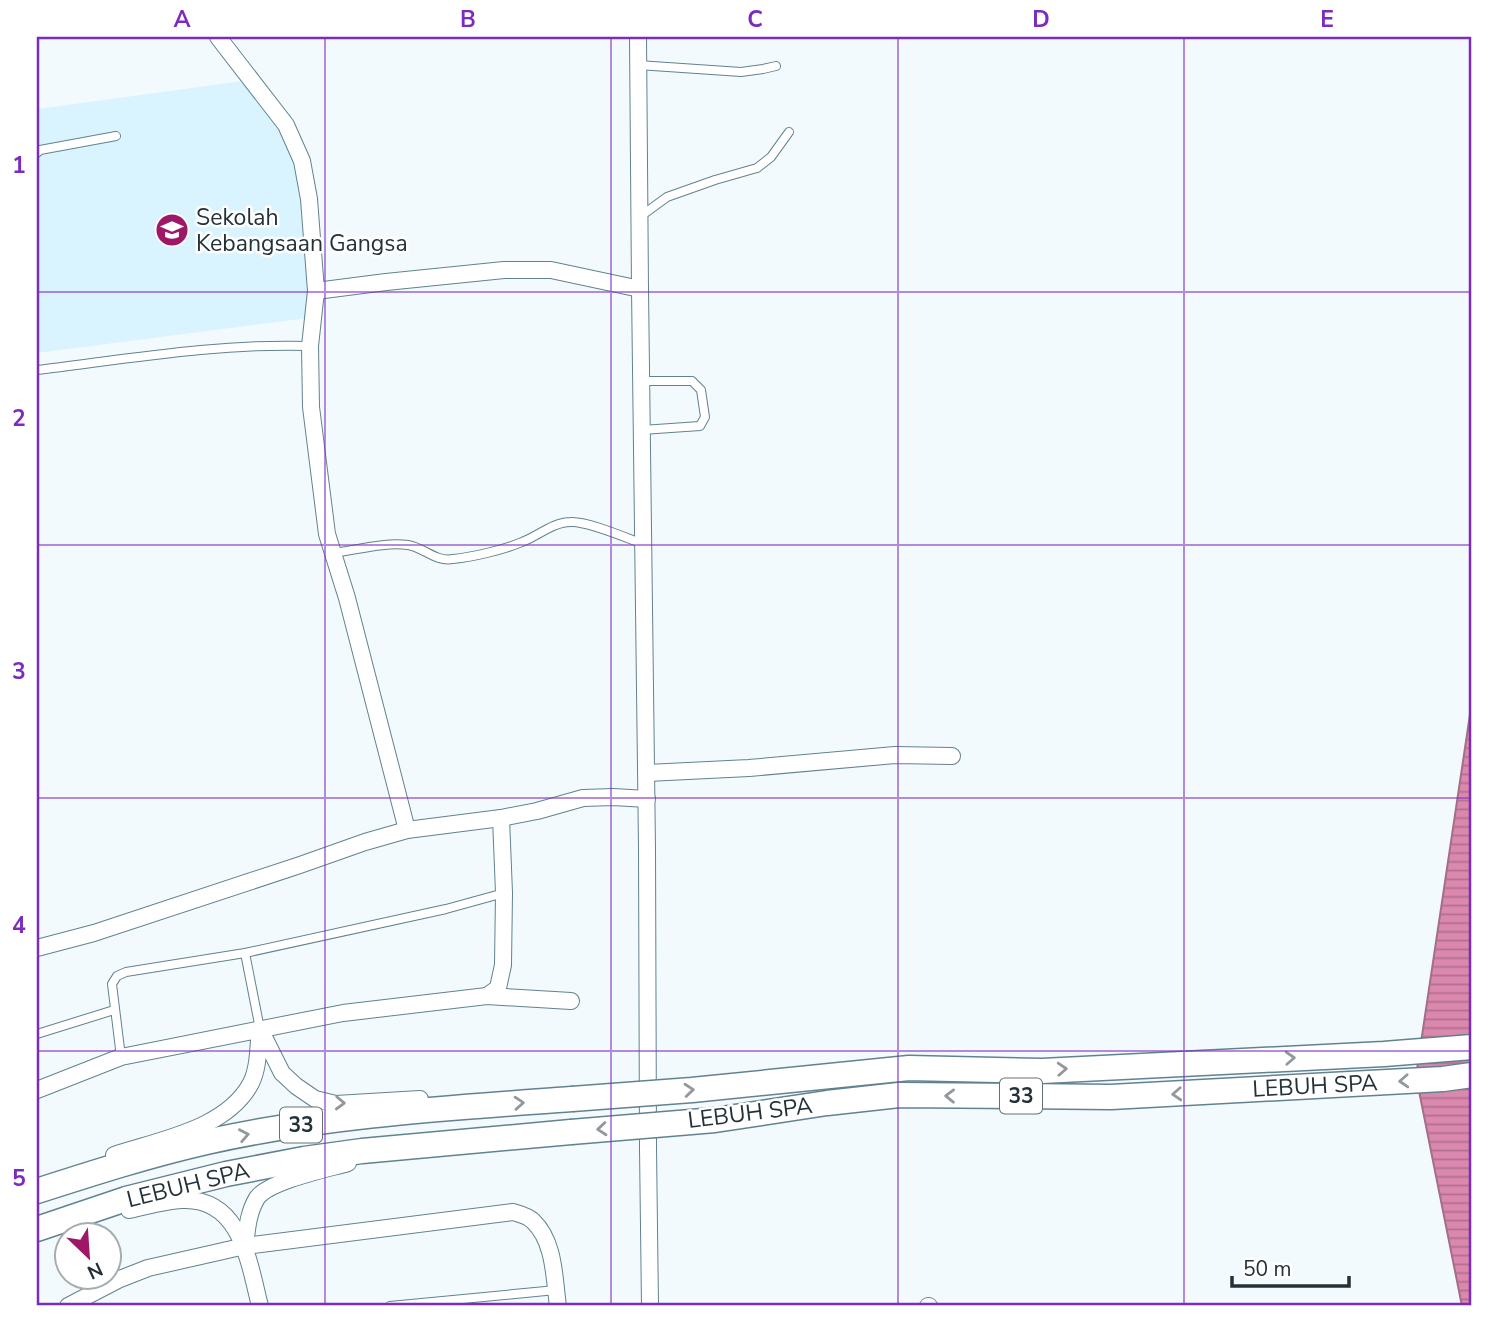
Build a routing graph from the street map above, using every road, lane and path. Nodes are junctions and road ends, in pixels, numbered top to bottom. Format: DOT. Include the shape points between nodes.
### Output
graph roads {
  1 [pos="218,37"];
  2 [pos="638,37"];
  3 [pos="638,65"];
  4 [pos="776,66"];
  5 [pos="789,132"];
  6 [pos="116,136"];
  7 [pos="37,153"];
  8 [pos="640,216"];
  9 [pos="639,289"];
  10 [pos="316,291"];
  11 [pos="310,346"];
  12 [pos="37,370"];
  13 [pos="642,381"];
  14 [pos="642,430"];
  15 [pos="643,544"];
  16 [pos="333,553"];
  17 [pos="952,755"];
  18 [pos="647,773"];
  19 [pos="647,799"];
  20 [pos="501,818"];
  21 [pos="407,830"];
  22 [pos="503,894"];
  23 [pos="37,948"];
  24 [pos="246,953"];
  25 [pos="487,996"];
  26 [pos="571,1001"];
  27 [pos="114,1010"];
  28 [pos="260,1029"];
  29 [pos="37,1034"];
  30 [pos="1472,1047"];
  31 [pos="121,1057"];
  32 [pos="1472,1075"];
  33 [pos="37,1090"];
  34 [pos="486,1105"];
  35 [pos="415,1147"];
  36 [pos="37,1184"];
  37 [pos="37,1191"];
  38 [pos="37,1229"];
  39 [pos="245,1246"];
  40 [pos="556,1290"];
  41 [pos="68,1306"];
  42 [pos="260,1306"];
  43 [pos="390,1306"];
  44 [pos="558,1306"];
  45 [pos="650,1306"];
  1 -- 10 [label="street" via="286,125 302,161"];
  2 -- 3 [label="street"];
  3 -- 4 [label="lane" via="741,72"];
  3 -- 8 [label="street"];
  5 -- 8 [label="lane" via="757,168 667,197"];
  6 -- 7 [label="lane"];
  8 -- 9 [label="street"];
  9 -- 10 [label="street" via="551,270 504,270"];
  9 -- 13 [label="street"];
  10 -- 11 [label="street"];
  11 -- 12 [label="lane" via="269,345"];
  11 -- 16 [label="street" via="313,419"];
  13 -- 14 [label="street"];
  13 -- 14 [label="lane" via="692,381 701,390 705,417 700,426"];
  14 -- 15 [label="street"];
  15 -- 16 [label="lane" via="572,522 522,542 452,560 406,545"];
  15 -- 18 [label="street"];
  16 -- 21 [label="street"];
  17 -- 18 [label="street"];
  18 -- 19 [label="street"];
  19 -- 20 [label="street" via="583,798"];
  19 -- 45 [label="street"];
  20 -- 21 [label="street"];
  20 -- 22 [label="street"];
  21 -- 23 [label="street"];
  22 -- 24 [label="lane"];
  22 -- 25 [label="street" via="501,978 498,988"];
  24 -- 27 [label="lane" via="126,972 112,985"];
  24 -- 28 [label="lane"];
  25 -- 26 [label="street"];
  25 -- 28 [label="street" via="343,1013"];
  27 -- 29 [label="lane"];
  27 -- 31 [label="lane"];
  28 -- 31 [label="street"];
  28 -- 34 [label="street, one-way" via="282,1073 314,1099 336,1104 455,1097"];
  28 -- 36 [label="street" via="251,1082 237,1102 215,1119 186,1133 52,1174"];
  34 -- 30 [label="highway, LEBUH SPA / 33, one-way, bridge" via="909,1068 1042,1071"];
  31 -- 33 [label="street"];
  32 -- 35 [label="highway, LEBUH SPA / 33, one-way, bridge" via="1111,1097 899,1095 715,1119"];
  37 -- 34 [label="highway, LEBUH SPA / 33, one-way" via="218,1139 364,1115"];
  35 -- 38 [label="highway, LEBUH SPA / 33" via="304,1159 226,1174 126,1199"];
  35 -- 39 [label="street" via="321,1170 259,1195 251,1210"];
  38 -- 39 [label="street" via="182,1200 201,1201 228,1218"];
  39 -- 40 [label="street" via="513,1212 532,1219 542,1232 550,1248"];
  39 -- 41 [label="street" via="148,1268"];
  39 -- 42 [label="street"];
  40 -- 43 [label="lane"];
  40 -- 44 [label="street"];
}
